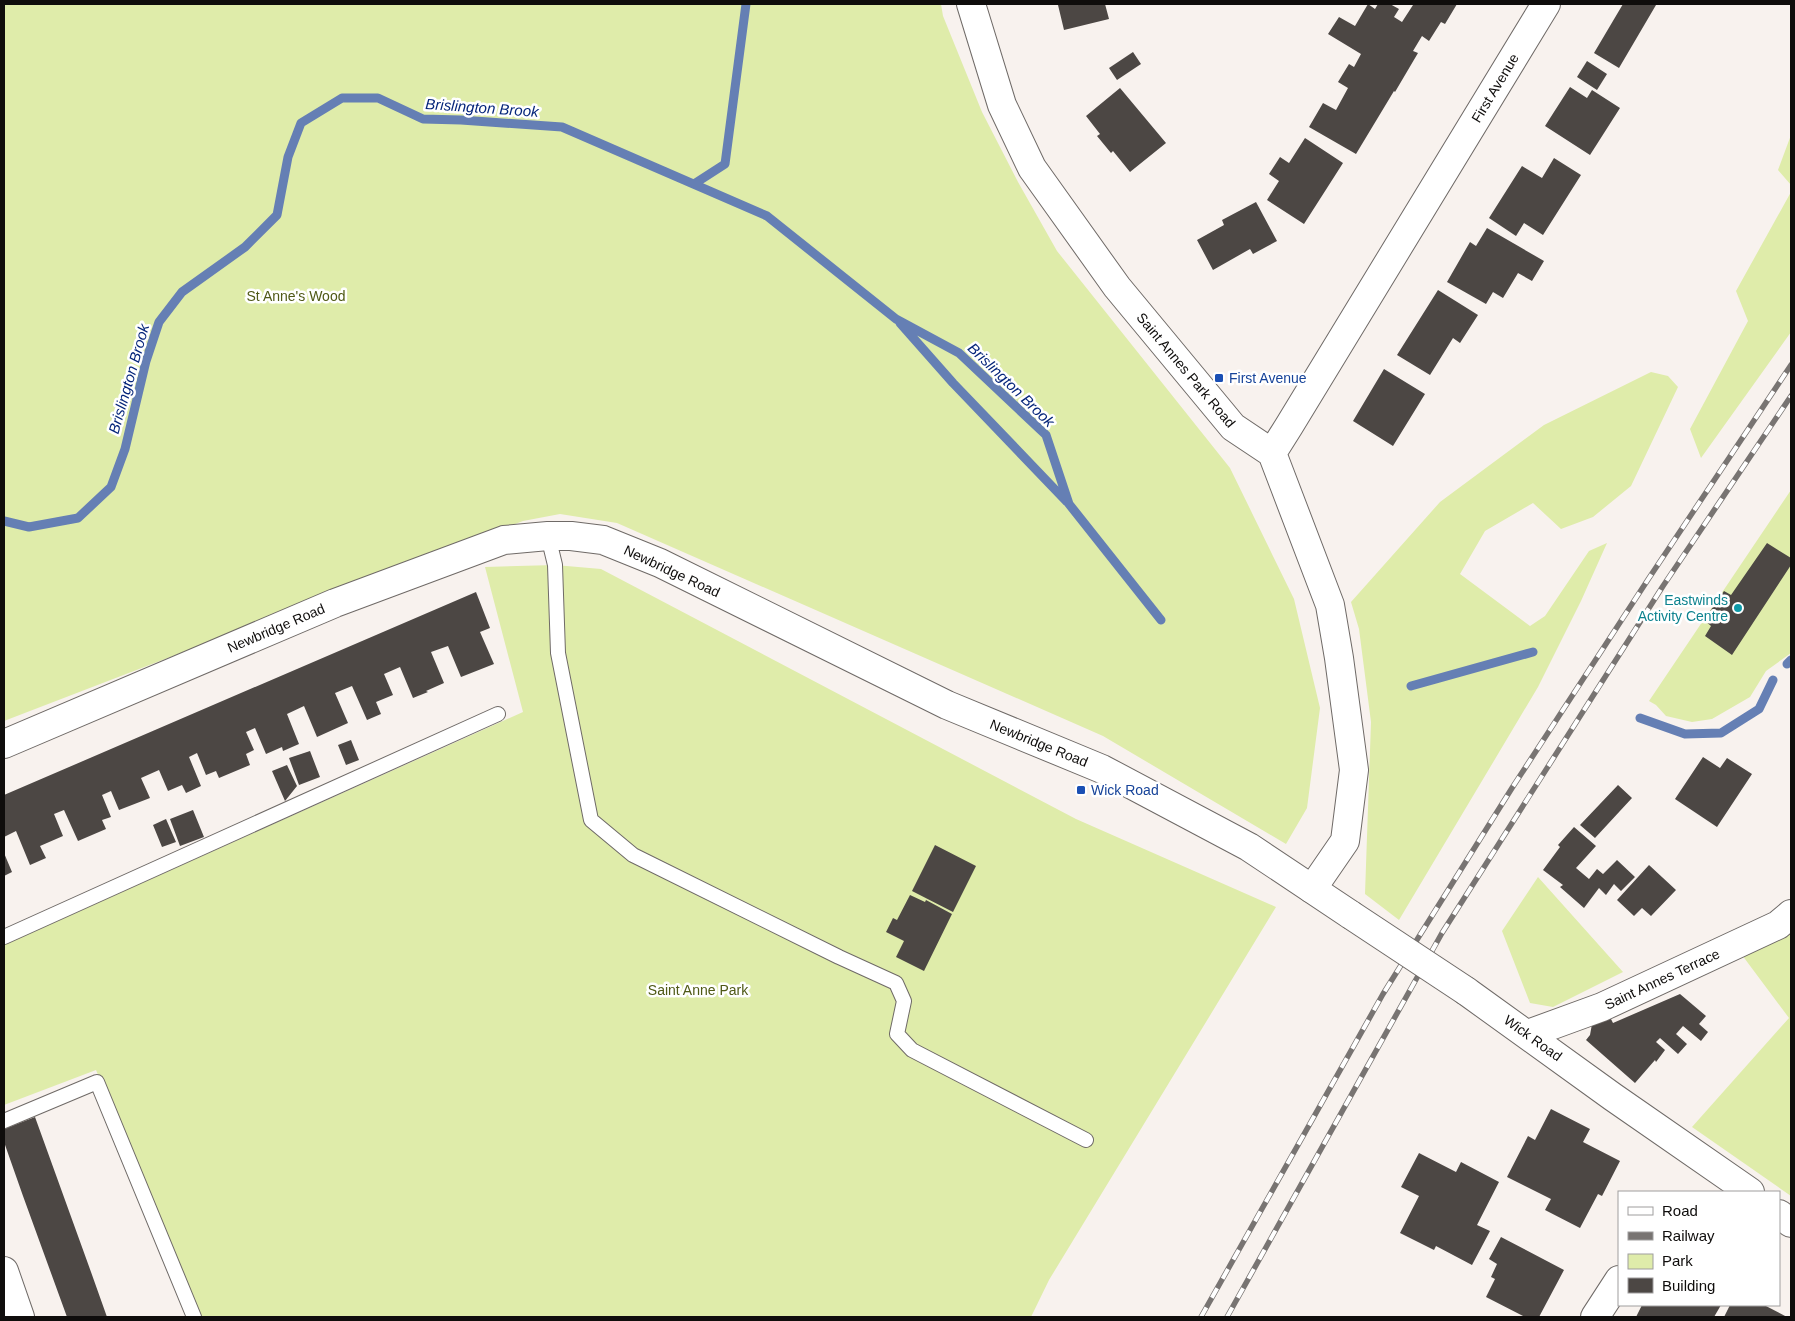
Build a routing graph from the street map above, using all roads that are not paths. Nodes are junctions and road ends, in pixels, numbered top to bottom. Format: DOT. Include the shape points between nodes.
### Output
graph roads {
  1 [pos="970,4"];
  2 [pos="1546,4"];
  3 [pos="1272,453"];
  4 [pos="548,536"];
  5 [pos="498,714"];
  6 [pos="4,744"];
  7 [pos="1312,889"];
  8 [pos="1791,914"];
  9 [pos="4,938"];
  10 [pos="1528,1034"];
  11 [pos="4,1121"];
  12 [pos="1086,1140"];
  13 [pos="1749,1191"];
  14 [pos="1780,1215"];
  15 [pos="1791,1223"];
  16 [pos="4,1271"];
  17 [pos="1618,1281"];
  18 [pos="20,1317"];
  19 [pos="194,1317"];
  20 [pos="1594,1317"];
  1 -- 3 [label="street, Saint Annes Park Road" via="1002,105 1032,168 1117,287 1233,428"];
  2 -- 3 [label="street, First Avenue"];
  3 -- 7 [label="street" via="1330,605 1354,770 1345,841"];
  4 -- 6 [label="street, Newbridge Road" via="504,540 335,603"];
  4 -- 7 [label="street, Newbridge Road" via="603,540 660,563 947,705 1102,769 1249,847"];
  4 -- 12 [label="lane" via="555,565 558,652 592,820 633,855 896,983 904,1001 897,1034 912,1050"];
  5 -- 9 [label="lane"];
  7 -- 10 [label="street, Wick Road, bridge"];
  8 -- 10 [label="street, Saint Annes Terrace" via="1778,925 1602,1007"];
  10 -- 13 [label="street, Wick Road"];
  11 -- 19 [label="lane" via="97,1082"];
  14 -- 15 [label="street"];
  16 -- 18 [label="street"];
  17 -- 20 [label="street"];
}
